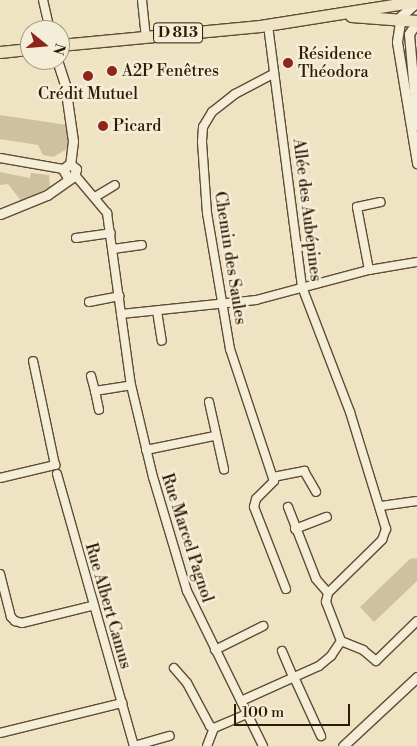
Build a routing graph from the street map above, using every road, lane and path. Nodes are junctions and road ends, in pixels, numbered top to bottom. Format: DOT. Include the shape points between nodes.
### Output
graph roads {
  1 [pos="43,0"];
  2 [pos="142,0"];
  3 [pos="417,2"];
  4 [pos="408,18"];
  5 [pos="48,20"];
  6 [pos="268,25"];
  7 [pos="146,36"];
  8 [pos="70,47"];
  9 [pos="20,49"];
  10 [pos="0,52"];
  11 [pos="60,70"];
  12 [pos="273,74"];
  13 [pos="417,126"];
  14 [pos="0,158"];
  15 [pos="417,163"];
  16 [pos="67,167"];
  17 [pos="71,177"];
  18 [pos="115,185"];
  19 [pos="95,196"];
  20 [pos="380,202"];
  21 [pos="0,214"];
  22 [pos="111,232"];
  23 [pos="76,238"];
  24 [pos="142,244"];
  25 [pos="113,249"];
  26 [pos="417,262"];
  27 [pos="369,270"];
  28 [pos="302,287"];
  29 [pos="119,296"];
  30 [pos="89,302"];
  31 [pos="222,305"];
  32 [pos="157,311"];
  33 [pos="121,314"];
  34 [pos="162,342"];
  35 [pos="33,361"];
  36 [pos="91,376"];
  37 [pos="131,385"];
  38 [pos="95,391"];
  39 [pos="209,402"];
  40 [pos="99,410"];
  41 [pos="214,436"];
  42 [pos="146,450"];
  43 [pos="224,469"];
  44 [pos="57,474"];
  45 [pos="273,476"];
  46 [pos="0,478"];
  47 [pos="316,492"];
  48 [pos="417,501"];
  49 [pos="381,506"];
  50 [pos="288,508"];
  51 [pos="327,517"];
  52 [pos="295,529"];
  53 [pos="0,574"];
  54 [pos="286,589"];
  55 [pos="328,593"];
  56 [pos="92,606"];
  57 [pos="417,621"];
  58 [pos="263,626"];
  59 [pos="341,641"];
  60 [pos="215,650"];
  61 [pos="282,651"];
  62 [pos="174,668"];
  63 [pos="294,677"];
  64 [pos="417,677"];
  65 [pos="241,701"];
  66 [pos="122,703"];
  67 [pos="247,714"];
  68 [pos="214,728"];
  69 [pos="0,733"];
  70 [pos="170,736"];
  71 [pos="322,736"];
  72 [pos="134,746"];
  73 [pos="207,746"];
  74 [pos="263,746"];
  75 [pos="343,746"];
  1 -- 5 [label="street"];
  2 -- 7 [label="street"];
  3 -- 4 [label="main road, D 813"];
  4 -- 6 [label="main road, D 813" via="327,16"];
  4 -- 13 [label="street"];
  4 -- 15 [label="street" via="397,42"];
  6 -- 7 [label="main road, D 813"];
  6 -- 12 [label="street, Allée des Aubépines"];
  7 -- 8 [label="main road, D 813"];
  9 -- 10 [label="main road"];
  11 -- 16 [label="street" via="73,141"];
  12 -- 28 [label="street, Allée des Aubépines"];
  12 -- 31 [label="street, Chemin des Saules" via="223,102 203,127 207,213"];
  14 -- 16 [label="street"];
  16 -- 17 [label="street" via="76,168"];
  17 -- 19 [label="street, Rue Marcel Pagnol"];
  17 -- 21 [label="street" via="48,195"];
  18 -- 19 [label="street"];
  19 -- 22 [label="street, Rue Marcel Pagnol" via="107,213"];
  20 -- 27 [label="street" via="357,207"];
  22 -- 23 [label="street"];
  22 -- 25 [label="street, Rue Marcel Pagnol"];
  24 -- 25 [label="street"];
  25 -- 29 [label="street, Rue Marcel Pagnol"];
  26 -- 27 [label="street"];
  27 -- 28 [label="street"];
  28 -- 31 [label="street"];
  28 -- 49 [label="street, Allée des Aubépines" via="350,412"];
  29 -- 30 [label="street"];
  29 -- 33 [label="street, Rue Marcel Pagnol"];
  31 -- 32 [label="street"];
  31 -- 45 [label="street, Chemin des Saules" via="230,350"];
  32 -- 33 [label="street"];
  32 -- 34 [label="street"];
  33 -- 37 [label="street, Rue Marcel Pagnol"];
  35 -- 46 [label="street" via="55,465"];
  36 -- 38 [label="street"];
  37 -- 38 [label="street"];
  37 -- 42 [label="street, Rue Marcel Pagnol"];
  38 -- 40 [label="street"];
  39 -- 41 [label="street"];
  41 -- 42 [label="street"];
  41 -- 43 [label="street"];
  42 -- 60 [label="street, Rue Marcel Pagnol" via="187,591"];
  44 -- 56 [label="street, Rue Albert Camus"];
  45 -- 47 [label="street" via="304,471"];
  45 -- 54 [label="street" via="274,481 256,498 254,507"];
  48 -- 49 [label="street"];
  49 -- 55 [label="street, Allée des Aubépines" via="386,528 382,540"];
  50 -- 52 [label="street"];
  51 -- 52 [label="street"];
  52 -- 55 [label="street" via="316,579"];
  53 -- 56 [label="street" via="11,617 15,621 22,623"];
  55 -- 59 [label="street" via="326,602"];
  56 -- 66 [label="street, Rue Albert Camus"];
  57 -- 59 [label="street" via="376,661 363,650"];
  58 -- 60 [label="street"];
  59 -- 63 [label="street" via="332,656 319,666"];
  60 -- 65 [label="street, Rue Marcel Pagnol"];
  61 -- 63 [label="street"];
  62 -- 68 [label="street"];
  63 -- 65 [label="street"];
  63 -- 71 [label="street"];
  64 -- 75 [label="street"];
  65 -- 67 [label="street, Rue Marcel Pagnol"];
  66 -- 69 [label="street"];
  66 -- 72 [label="street, Rue Albert Camus"];
  67 -- 68 [label="street"];
  67 -- 74 [label="street, Rue Marcel Pagnol"];
  68 -- 73 [label="street"];
  70 -- 72 [label="street, Rue Albert Camus"];
}
